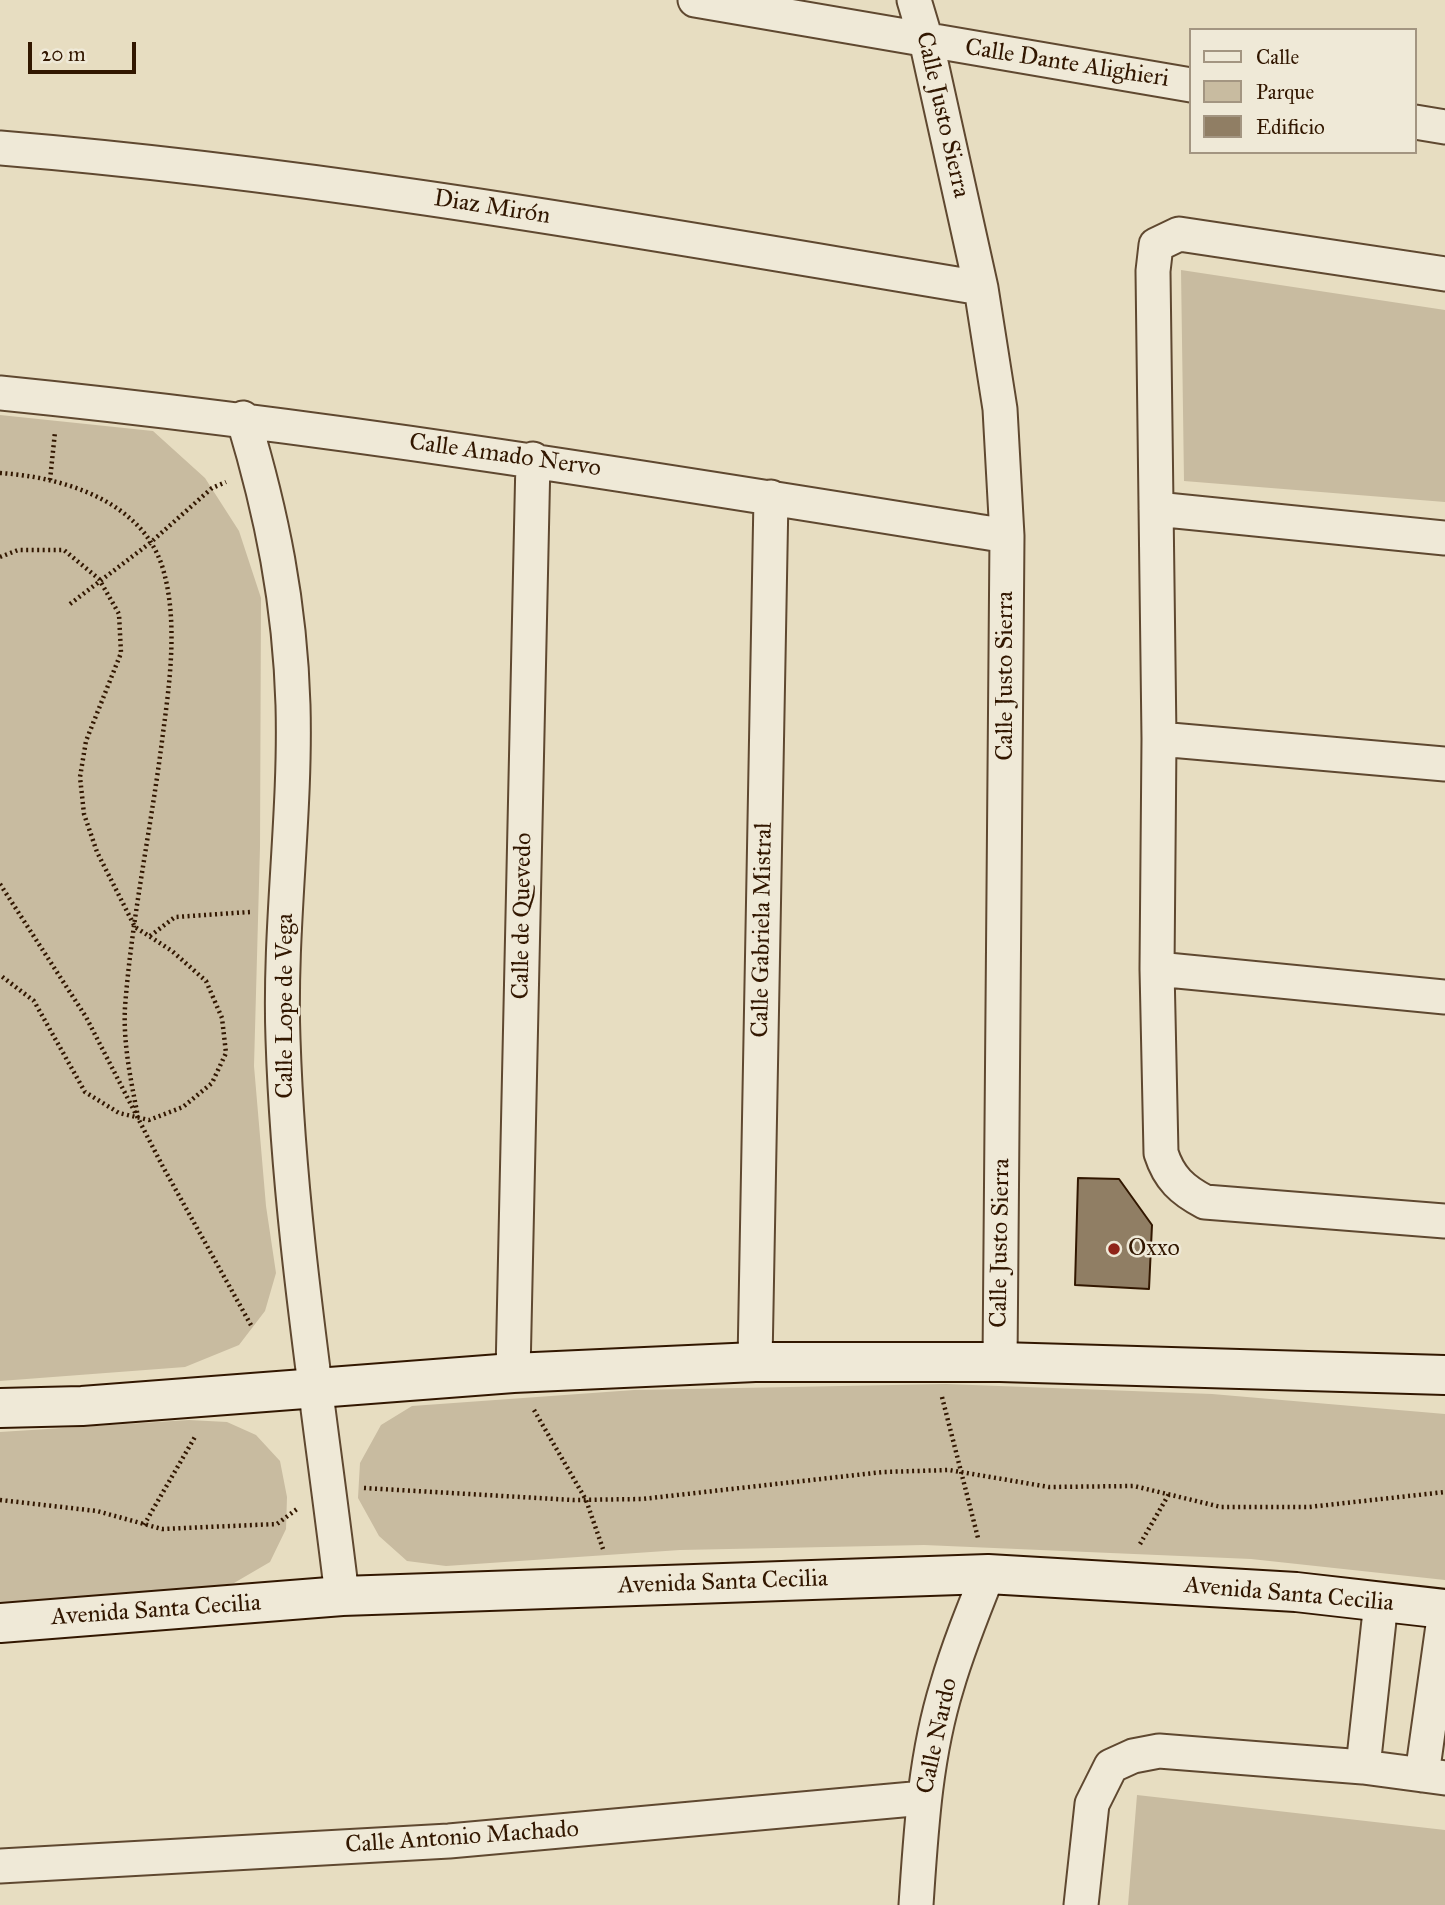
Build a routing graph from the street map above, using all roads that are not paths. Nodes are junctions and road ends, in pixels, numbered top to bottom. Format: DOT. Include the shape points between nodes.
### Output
graph roads {
  1 [pos="695,0"];
  2 [pos="914,0"];
  3 [pos="926,40"];
  4 [pos="1190,85"];
  5 [pos="1417,122"];
  6 [pos="1445,127"];
  7 [pos="0,148"];
  8 [pos="1445,274"];
  9 [pos="981,288"];
  10 [pos="0,393"];
  11 [pos="243,418"];
  12 [pos="533,459"];
  13 [pos="771,497"];
  14 [pos="1156,509"];
  15 [pos="1007,536"];
  16 [pos="1445,538"];
  17 [pos="1159,739"];
  18 [pos="1445,764"];
  19 [pos="1157,969"];
  20 [pos="1445,997"];
  21 [pos="1445,1221"];
  22 [pos="1000,1362"];
  23 [pos="755,1363"];
  24 [pos="513,1373"];
  25 [pos="1443,1376"];
  26 [pos="317,1387"];
  27 [pos="0,1408"];
  28 [pos="988,1574"];
  29 [pos="342,1597"];
  30 [pos="1381,1602"];
  31 [pos="1445,1610"];
  32 [pos="0,1623"];
  33 [pos="1363,1767"];
  34 [pos="1434,1776"];
  35 [pos="924,1798"];
  36 [pos="0,1866"];
  37 [pos="916,1905"];
  38 [pos="1081,1905"];
  1 -- 3 [label="street, Calle Dante Alighieri"];
  2 -- 3 [label="street, Calle Justo Sierra"];
  3 -- 4 [label="street, Calle Dante Alighieri"];
  3 -- 9 [label="street, Calle Justo Sierra"];
  5 -- 6 [label="street"];
  7 -- 9 [label="street, Diaz Mirón" via="414,195"];
  8 -- 14 [label="street" via="1179,234 1156,245"];
  9 -- 15 [label="street, Calle Justo Sierra" via="1000,409"];
  10 -- 11 [label="street, Calle Amado Nervo"];
  11 -- 12 [label="street, Calle Amado Nervo"];
  11 -- 26 [label="street, Calle Lope de Vega" via="278,547 289,628 292,781 282,1036 294,1213"];
  12 -- 13 [label="street, Calle Amado Nervo"];
  12 -- 24 [label="street, Calle de Quevedo"];
  13 -- 15 [label="street, Calle Amado Nervo"];
  13 -- 23 [label="street, Calle Gabriela Mistral"];
  14 -- 16 [label="street"];
  14 -- 17 [label="street"];
  15 -- 22 [label="street, Calle Justo Sierra"];
  17 -- 18 [label="street"];
  17 -- 19 [label="street"];
  19 -- 20 [label="street"];
  19 -- 21 [label="street" via="1161,1153 1177,1184 1205,1202 1224,1206"];
  22 -- 23 [label="street"];
  22 -- 25 [label="street"];
  23 -- 24 [label="street"];
  24 -- 26 [label="street"];
  26 -- 27 [label="street"];
  26 -- 29 [label="street, Calle Lope de Vega"];
  28 -- 29 [label="street, Avenida Santa Cecilia"];
  28 -- 30 [label="street, Avenida Santa Cecilia" via="1296,1592"];
  28 -- 35 [label="street, Calle Nardo" via="946,1687"];
  29 -- 32 [label="street, Avenida Santa Cecilia"];
  30 -- 31 [label="street, Avenida Santa Cecilia"];
  30 -- 33 [label="street"];
  31 -- 34 [label="street"];
  33 -- 34 [label="street"];
  33 -- 38 [label="street" via="1159,1751 1111,1766 1092,1804"];
  35 -- 36 [label="street, Calle Antonio Machado" via="449,1841"];
  35 -- 37 [label="street, Calle Nardo"];
}
